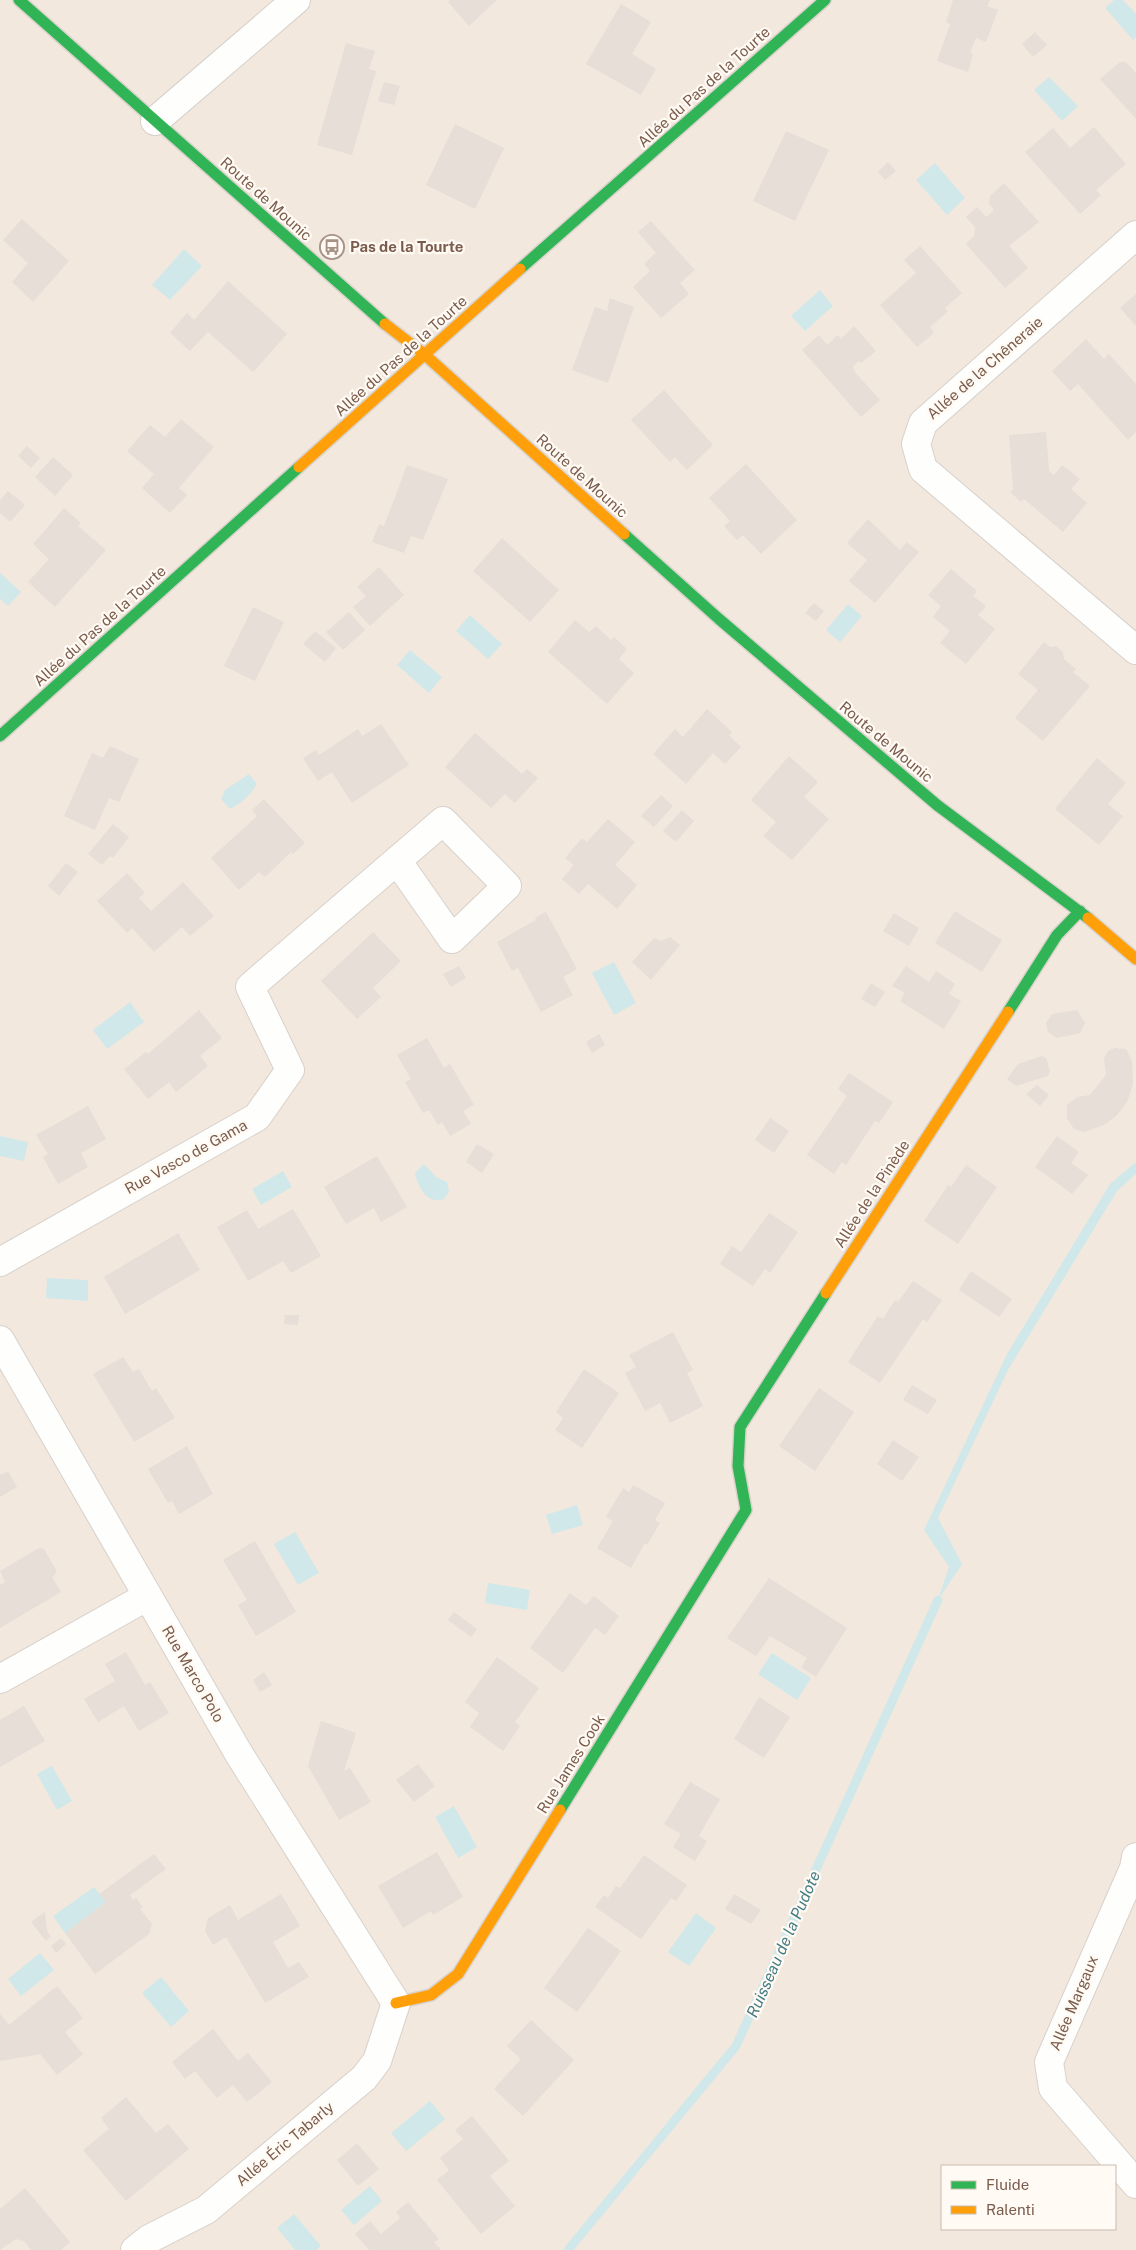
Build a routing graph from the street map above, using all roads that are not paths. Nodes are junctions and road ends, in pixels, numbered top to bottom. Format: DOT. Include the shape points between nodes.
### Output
graph roads {
  1 [pos="19,0"];
  2 [pos="296,0"];
  3 [pos="824,0"];
  4 [pos="155,121"];
  5 [pos="1136,235"];
  6 [pos="424,354"];
  7 [pos="1136,650"];
  8 [pos="0,736"];
  9 [pos="398,862"];
  10 [pos="1080,911"];
  11 [pos="1136,959"];
  12 [pos="0,1262"];
  13 [pos="0,1340"];
  14 [pos="746,1510"];
  15 [pos="148,1596"];
  16 [pos="0,1679"];
  17 [pos="1135,1865"];
  18 [pos="396,2003"];
  19 [pos="1136,2184"];
  20 [pos="135,2250"];
  1 -- 4 [label="street, Route de Mounic"];
  2 -- 4 [label="street"];
  3 -- 6 [label="street, Allée du Pas de la Tourte"];
  4 -- 6 [label="street, Route de Mounic" via="390,329"];
  5 -- 7 [label="street, Allée de la Chêneraie" via="924,423 916,444 923,469"];
  6 -- 8 [label="street, Allée du Pas de la Tourte"];
  6 -- 10 [label="street, Route de Mounic" via="719,620 937,805"];
  9 -- 12 [label="street, Rue Vasco de Gama" via="250,987 290,1070 257,1117"];
  10 -- 11 [label="street, Route de Mounic"];
  10 -- 14 [label="street, Allée de la Pinède" via="1057,935 740,1427 738,1466"];
  13 -- 15 [label="street, Rue Marco Polo"];
  14 -- 18 [label="street, Rue James Cook" via="458,1974 431,1995"];
  15 -- 16 [label="street"];
  15 -- 18 [label="street, Rue Marco Polo" via="239,1754"];
  17 -- 19 [label="street, Allée Margaux" via="1048,2062 1053,2088"];
  18 -- 20 [label="street, Allée Éric Tabarly" via="377,2061 364,2078 206,2210 148,2239"];
}
